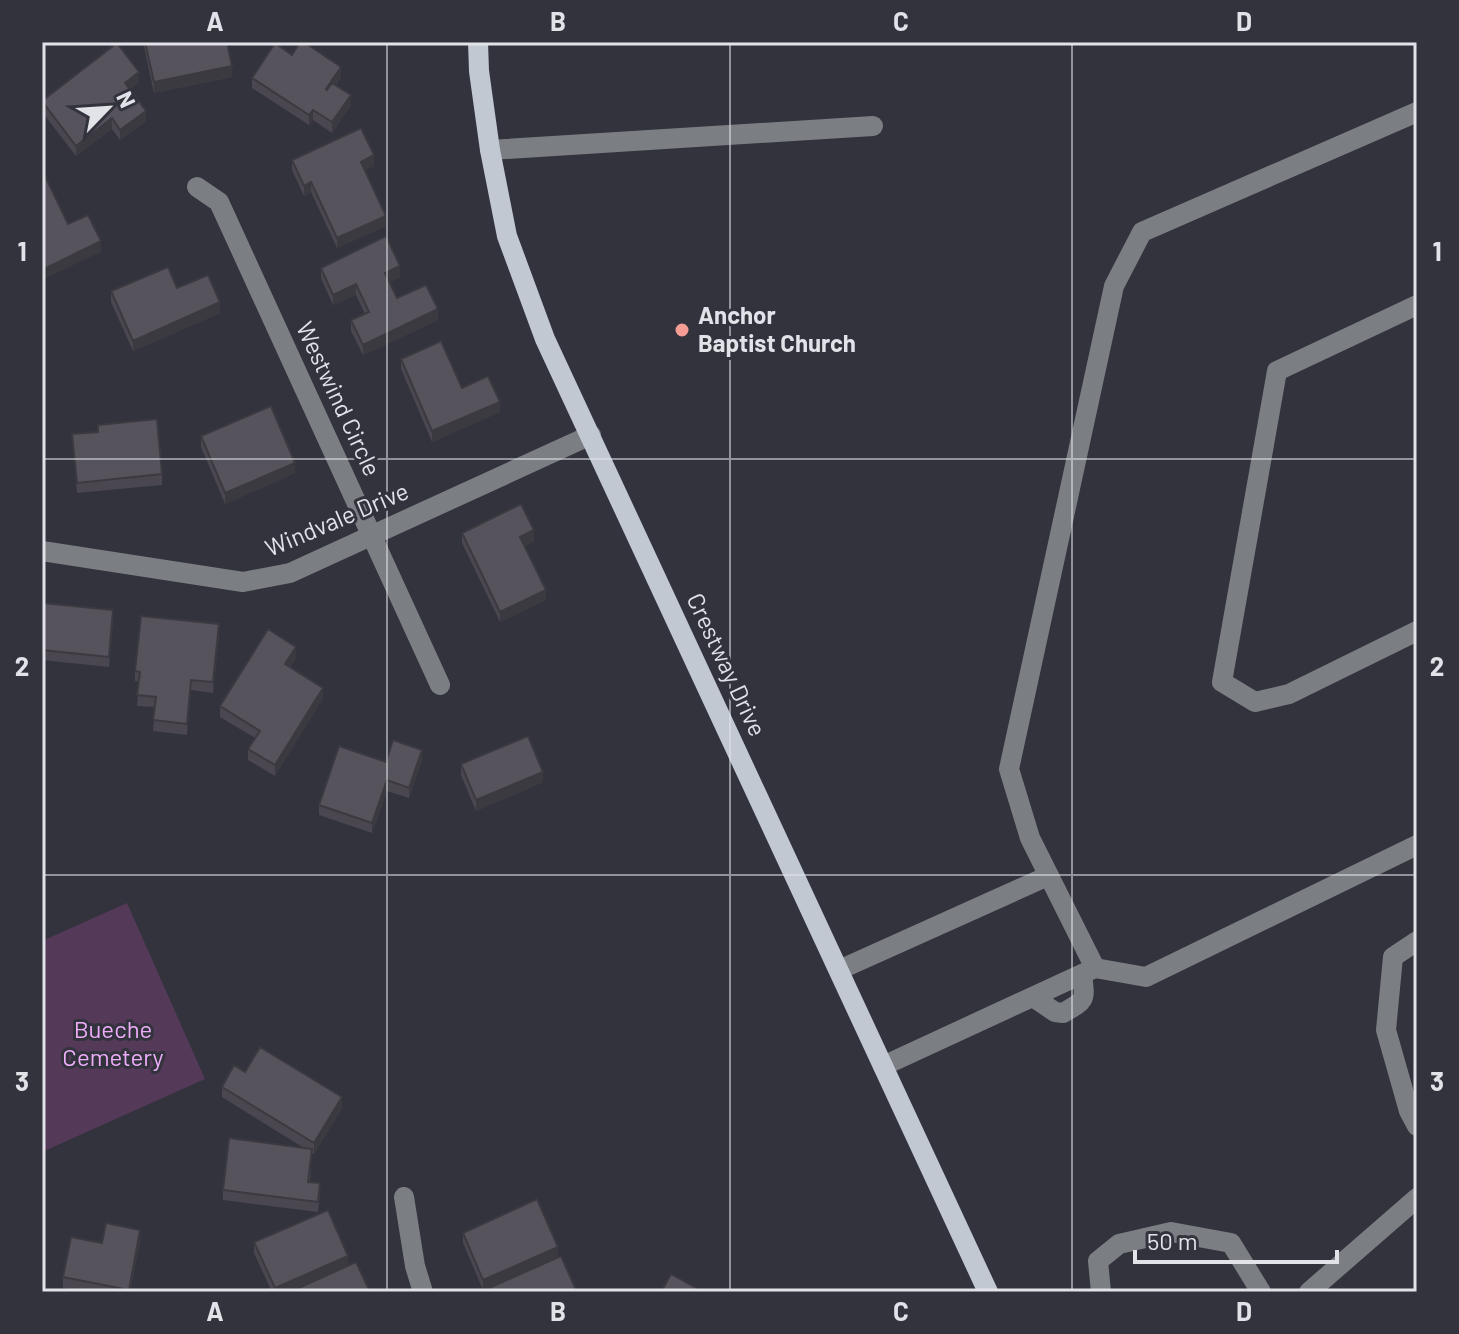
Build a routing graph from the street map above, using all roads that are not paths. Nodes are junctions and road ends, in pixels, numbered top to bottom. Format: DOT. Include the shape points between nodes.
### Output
graph roads {
  1 [pos="478,42"];
  2 [pos="1417,112"];
  3 [pos="873,126"];
  4 [pos="490,150"];
  5 [pos="197,187"];
  6 [pos="1417,305"];
  7 [pos="591,435"];
  8 [pos="372,536"];
  9 [pos="42,551"];
  10 [pos="1417,631"];
  11 [pos="440,685"];
  12 [pos="1417,845"];
  13 [pos="1048,876"];
  14 [pos="1417,941"];
  15 [pos="839,970"];
  16 [pos="1088,971"];
  17 [pos="883,1066"];
  18 [pos="1417,1126"];
  19 [pos="404,1197"];
  20 [pos="1417,1198"];
  21 [pos="423,1292"];
  22 [pos="988,1292"];
  23 [pos="1101,1292"];
  24 [pos="1261,1292"];
  25 [pos="1309,1292"];
  1 -- 4 [label="main road, Crestway Drive"];
  2 -- 13 [label="street" via="1142,232 1114,286 1009,769"];
  3 -- 4 [label="street"];
  4 -- 7 [label="main road, Crestway Drive" via="507,236 545,339"];
  5 -- 8 [label="street, Westwind Circle" via="219,202"];
  6 -- 10 [label="street" via="1277,371 1222,682 1255,702 1289,694"];
  7 -- 8 [label="street, Windvale Drive"];
  7 -- 15 [label="main road, Crestway Drive"];
  8 -- 9 [label="street, Windvale Drive" via="290,573 243,582"];
  8 -- 11 [label="street, Westwind Circle"];
  12 -- 16 [label="street" via="1146,977"];
  13 -- 15 [label="street"];
  13 -- 16 [label="street"];
  14 -- 18 [label="street" via="1393,957 1386,1030"];
  15 -- 17 [label="main road, Crestway Drive"];
  16 -- 17 [label="street"];
  17 -- 22 [label="main road, Crestway Drive"];
  19 -- 21 [label="street"];
  20 -- 25 [label="street"];
  23 -- 24 [label="street" via="1098,1261 1119,1244 1171,1232 1231,1243"];
}
